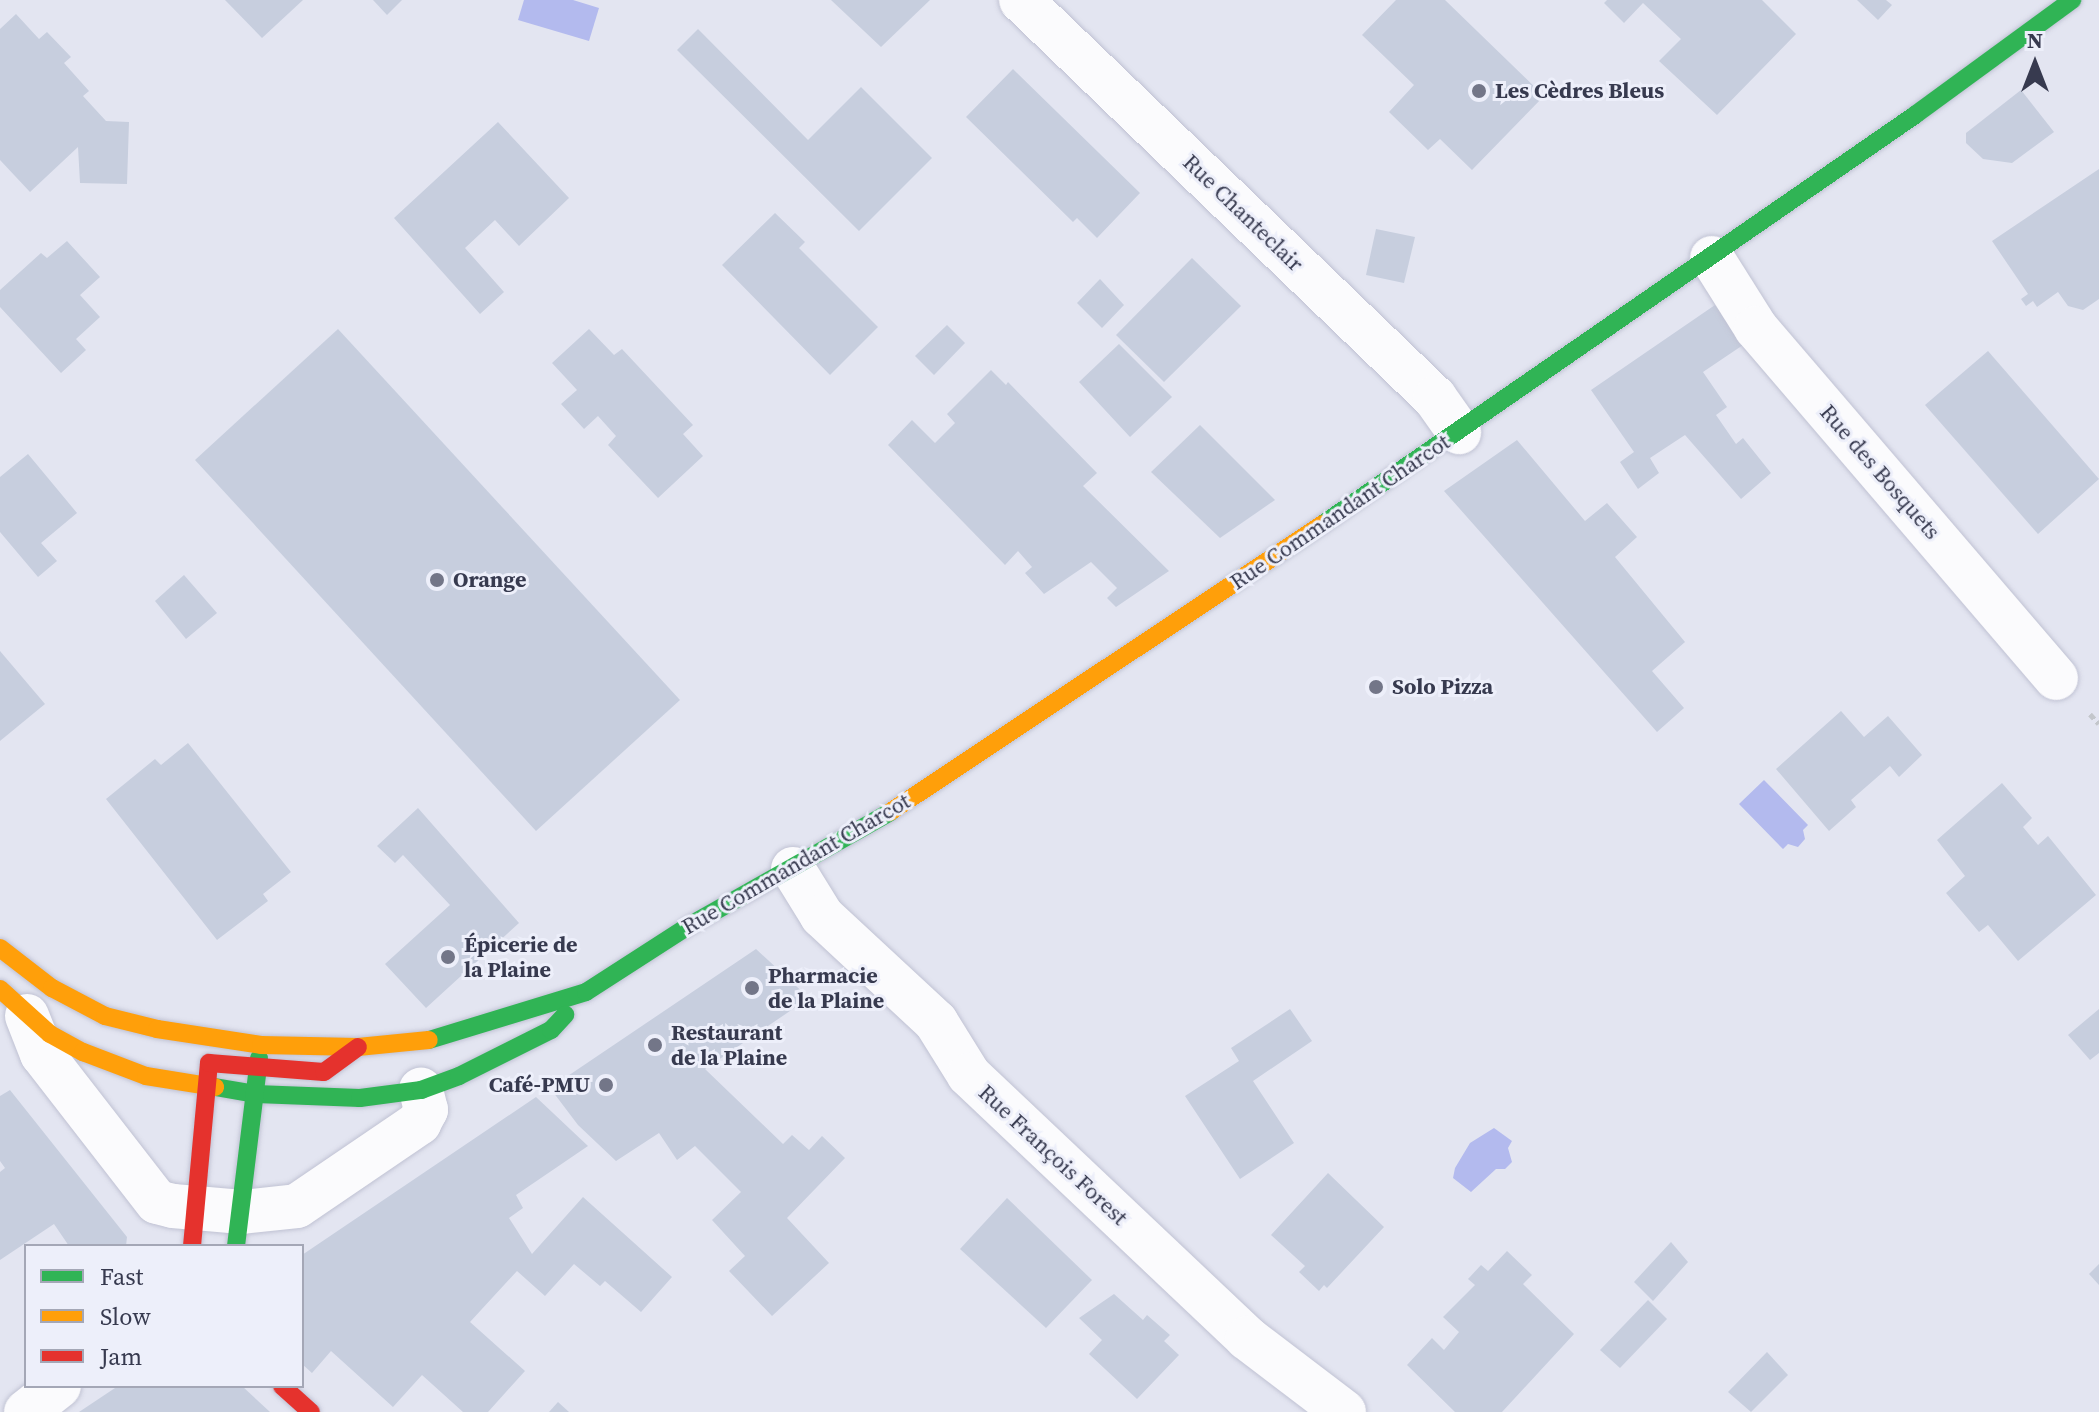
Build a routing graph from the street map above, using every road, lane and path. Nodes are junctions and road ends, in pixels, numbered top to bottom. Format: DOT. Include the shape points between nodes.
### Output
graph roads {
  1 [pos="1021,0"];
  2 [pos="2072,0"];
  3 [pos="1712,258"];
  4 [pos="1459,432"];
  5 [pos="2056,678"];
  6 [pos="793,869"];
  7 [pos="0,948"];
  8 [pos="586,992"];
  9 [pos="14,1003"];
  10 [pos="261,1045"];
  11 [pos="358,1047"];
  12 [pos="258,1068"];
  13 [pos="205,1089"];
  14 [pos="421,1090"];
  15 [pos="256,1094"];
  16 [pos="193,1227"];
  17 [pos="239,1229"];
  18 [pos="56,1388"];
  19 [pos="284,1388"];
  20 [pos="26,1412"];
  21 [pos="311,1412"];
  22 [pos="1344,1412"];
  1 -- 4 [label="street, Rue Chanteclair" via="1435,398"];
  2 -- 3 [label="main road, Rue Commandant Charcot"];
  3 -- 4 [label="main road, Rue Commandant Charcot"];
  3 -- 5 [label="street, Rue des Bosquets" via="1756,328"];
  4 -- 6 [label="main road, Rue Commandant Charcot" via="904,803"];
  6 -- 8 [label="main road, Rue Commandant Charcot" via="687,927"];
  6 -- 22 [label="street, Rue François Forest" via="822,916 936,1022 969,1075 1247,1338"];
  7 -- 10 [label="main road, Rue Commandant Charcot" via="52,988 105,1016"];
  8 -- 11 [label="main road, Rue Commandant Charcot" via="434,1040"];
  8 -- 14 [label="main road, Rue Commandant Charcot" via="551,1030"];
  9 -- 13 [label="main road, Rue Commandant Charcot" via="83,1052 146,1076"];
  9 -- 16 [label="street, Rue Commandant Charcot" via="42,1054 157,1202"];
  10 -- 11 [label="main road, Rue Commandant Charcot"];
  10 -- 12 [label="main road"];
  11 -- 12 [label="main road" via="324,1072"];
  12 -- 13 [label="main road" via="209,1063"];
  12 -- 15 [label="main road"];
  13 -- 15 [label="main road, Rue Commandant Charcot"];
  13 -- 16 [label="main road"];
  14 -- 15 [label="main road, Rue Commandant Charcot" via="360,1098"];
  14 -- 17 [label="street, Rue Commandant Charcot" via="426,1110 419,1123 297,1206"];
  15 -- 17 [label="main road"];
  16 -- 17 [label="street, Rue Commandant Charcot"];
  18 -- 20 [label="street"];
  19 -- 21 [label="main road"];
}
